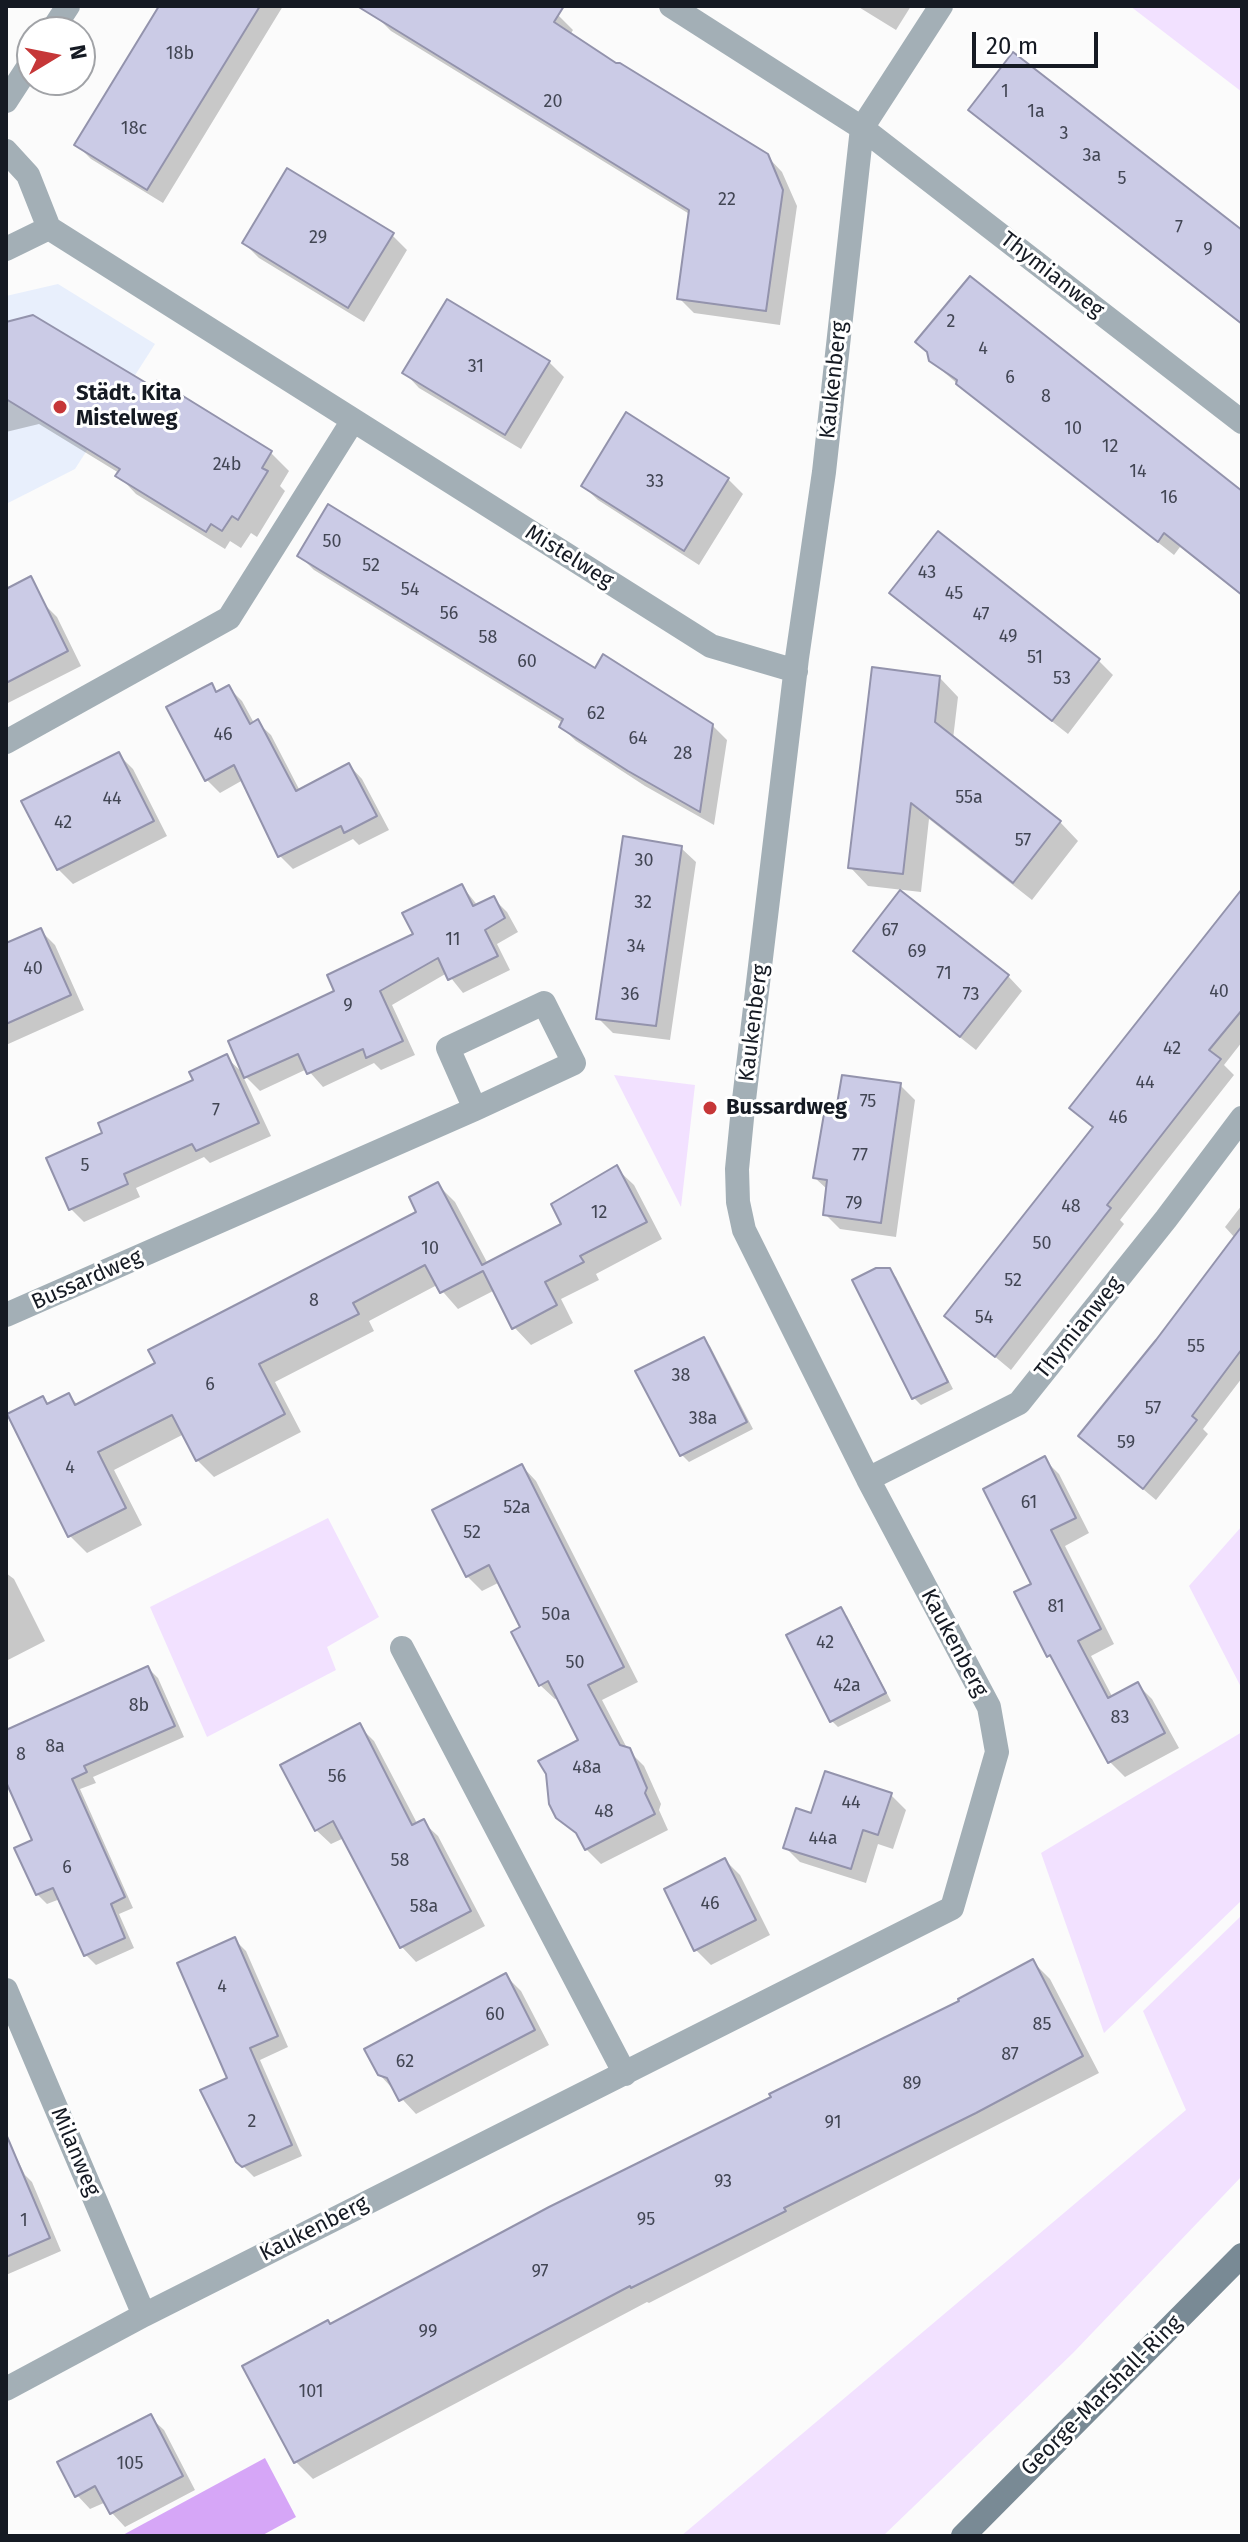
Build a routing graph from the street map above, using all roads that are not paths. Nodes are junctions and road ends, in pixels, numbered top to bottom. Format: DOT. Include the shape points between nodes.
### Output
graph roads {
  1 [pos="671,6"];
  2 [pos="941,6"];
  3 [pos="862,128"];
  4 [pos="6,151"];
  5 [pos="49,228"];
  6 [pos="6,249"];
  7 [pos="352,422"];
  8 [pos="1242,422"];
  9 [pos="796,671"];
  10 [pos="6,742"];
  11 [pos="475,1109"];
  12 [pos="1242,1118"];
  13 [pos="6,1315"];
  14 [pos="868,1479"];
  15 [pos="402,1648"];
  16 [pos="6,1990"];
  17 [pos="625,2074"];
  18 [pos="1242,2255"];
  19 [pos="144,2315"];
  20 [pos="6,2389"];
  21 [pos="963,2536"];
  1 -- 3 [label="street"];
  2 -- 3 [label="street"];
  3 -- 8 [label="street, Thymianweg"];
  3 -- 9 [label="street, Kaukenberg"];
  4 -- 5 [label="street" via="28,175"];
  5 -- 6 [label="street"];
  5 -- 7 [label="street, Mistelweg"];
  7 -- 9 [label="street, Mistelweg" via="711,646"];
  7 -- 10 [label="street" via="229,618"];
  9 -- 14 [label="street, Kaukenberg" via="738,1154 738,1202 744,1230"];
  11 -- 11 [label="street, Bussardweg" via="574,1063 544,1003 448,1048"];
  11 -- 13 [label="street, Bussardweg"];
  12 -- 14 [label="street, Thymianweg" via="1019,1403"];
  14 -- 17 [label="street, Kaukenberg" via="989,1707 997,1752 952,1908"];
  15 -- 17 [label="street"];
  16 -- 19 [label="street, Milanweg"];
  17 -- 19 [label="street, Kaukenberg"];
  18 -- 21 [label="main road, George-Marshall-Ring"];
  19 -- 20 [label="street, Kaukenberg"];
}
